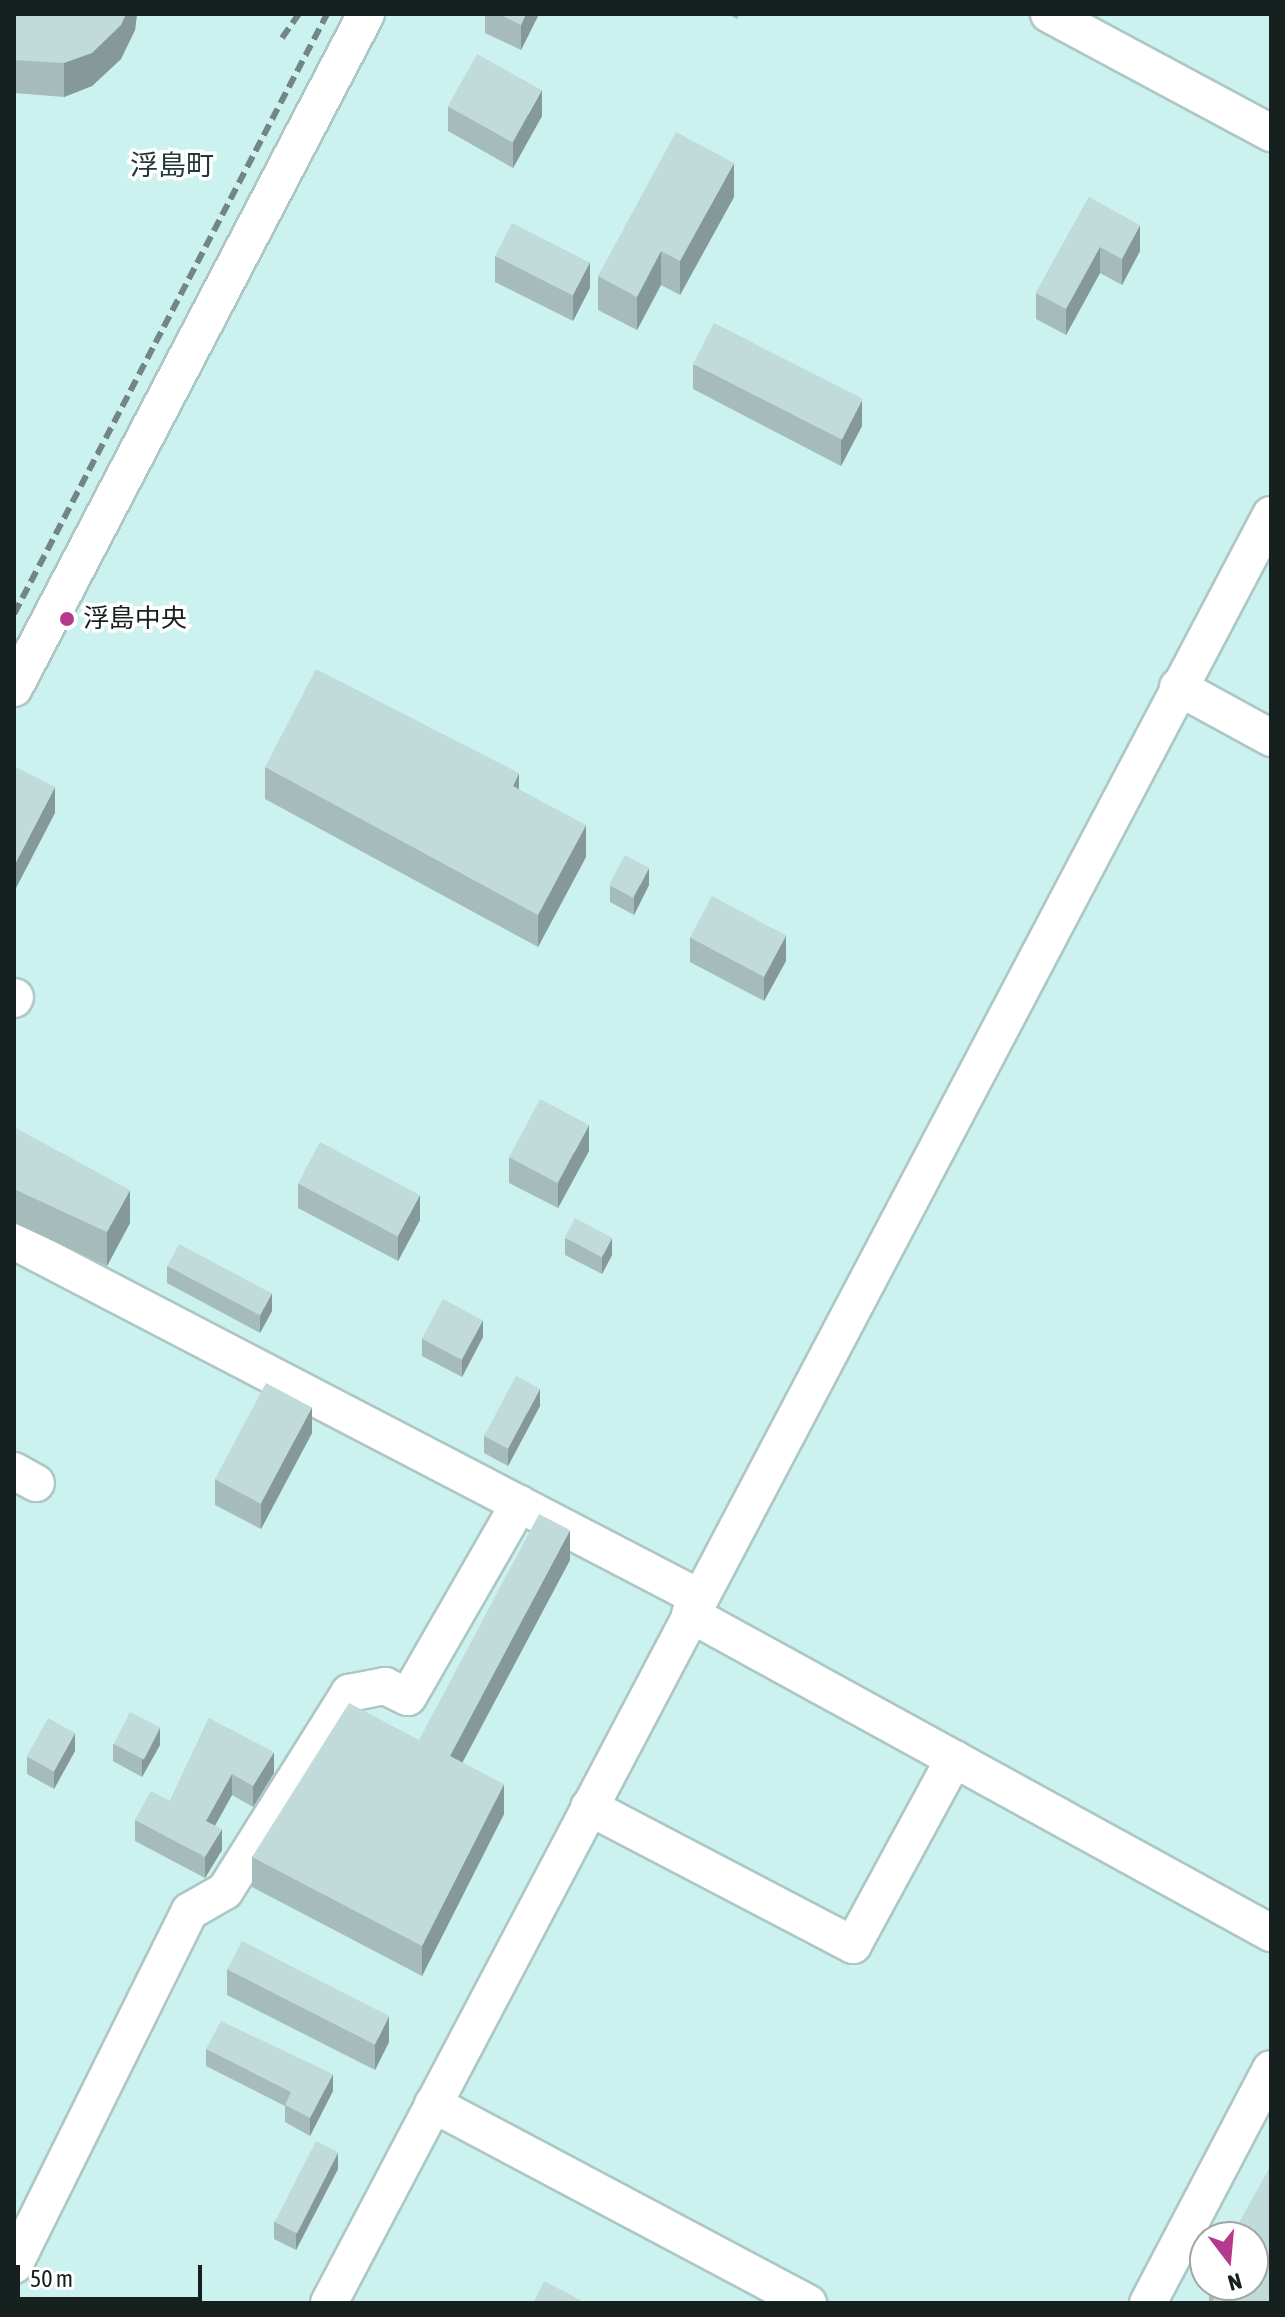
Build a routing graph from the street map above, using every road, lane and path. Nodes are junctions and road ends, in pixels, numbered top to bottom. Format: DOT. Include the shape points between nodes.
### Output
graph roads {
  1 [pos="366,14"];
  2 [pos="1049,14"];
  3 [pos="1271,133"];
  4 [pos="1271,515"];
  5 [pos="18,669"];
  6 [pos="1178,687"];
  7 [pos="1271,738"];
  8 [pos="14,1241"];
  9 [pos="519,1504"];
  10 [pos="694,1606"];
  11 [pos="954,1759"];
  12 [pos="589,1807"];
  13 [pos="1271,1933"];
  14 [pos="1271,2069"];
  15 [pos="433,2104"];
  16 [pos="14,2265"];
  17 [pos="329,2303"];
  18 [pos="808,2303"];
  19 [pos="1148,2303"];
  1 -- 5 [label="street"];
  2 -- 3 [label="street"];
  4 -- 6 [label="street"];
  6 -- 7 [label="street"];
  6 -- 10 [label="street"];
  8 -- 9 [label="street"];
  9 -- 10 [label="street"];
  9 -- 16 [label="street" via="408,1697 385,1686 349,1693 225,1891 190,1911"];
  10 -- 11 [label="street"];
  10 -- 12 [label="street"];
  11 -- 12 [label="street" via="853,1945"];
  11 -- 13 [label="street"];
  12 -- 15 [label="street"];
  14 -- 19 [label="street"];
  15 -- 17 [label="street"];
  15 -- 18 [label="street"];
}
